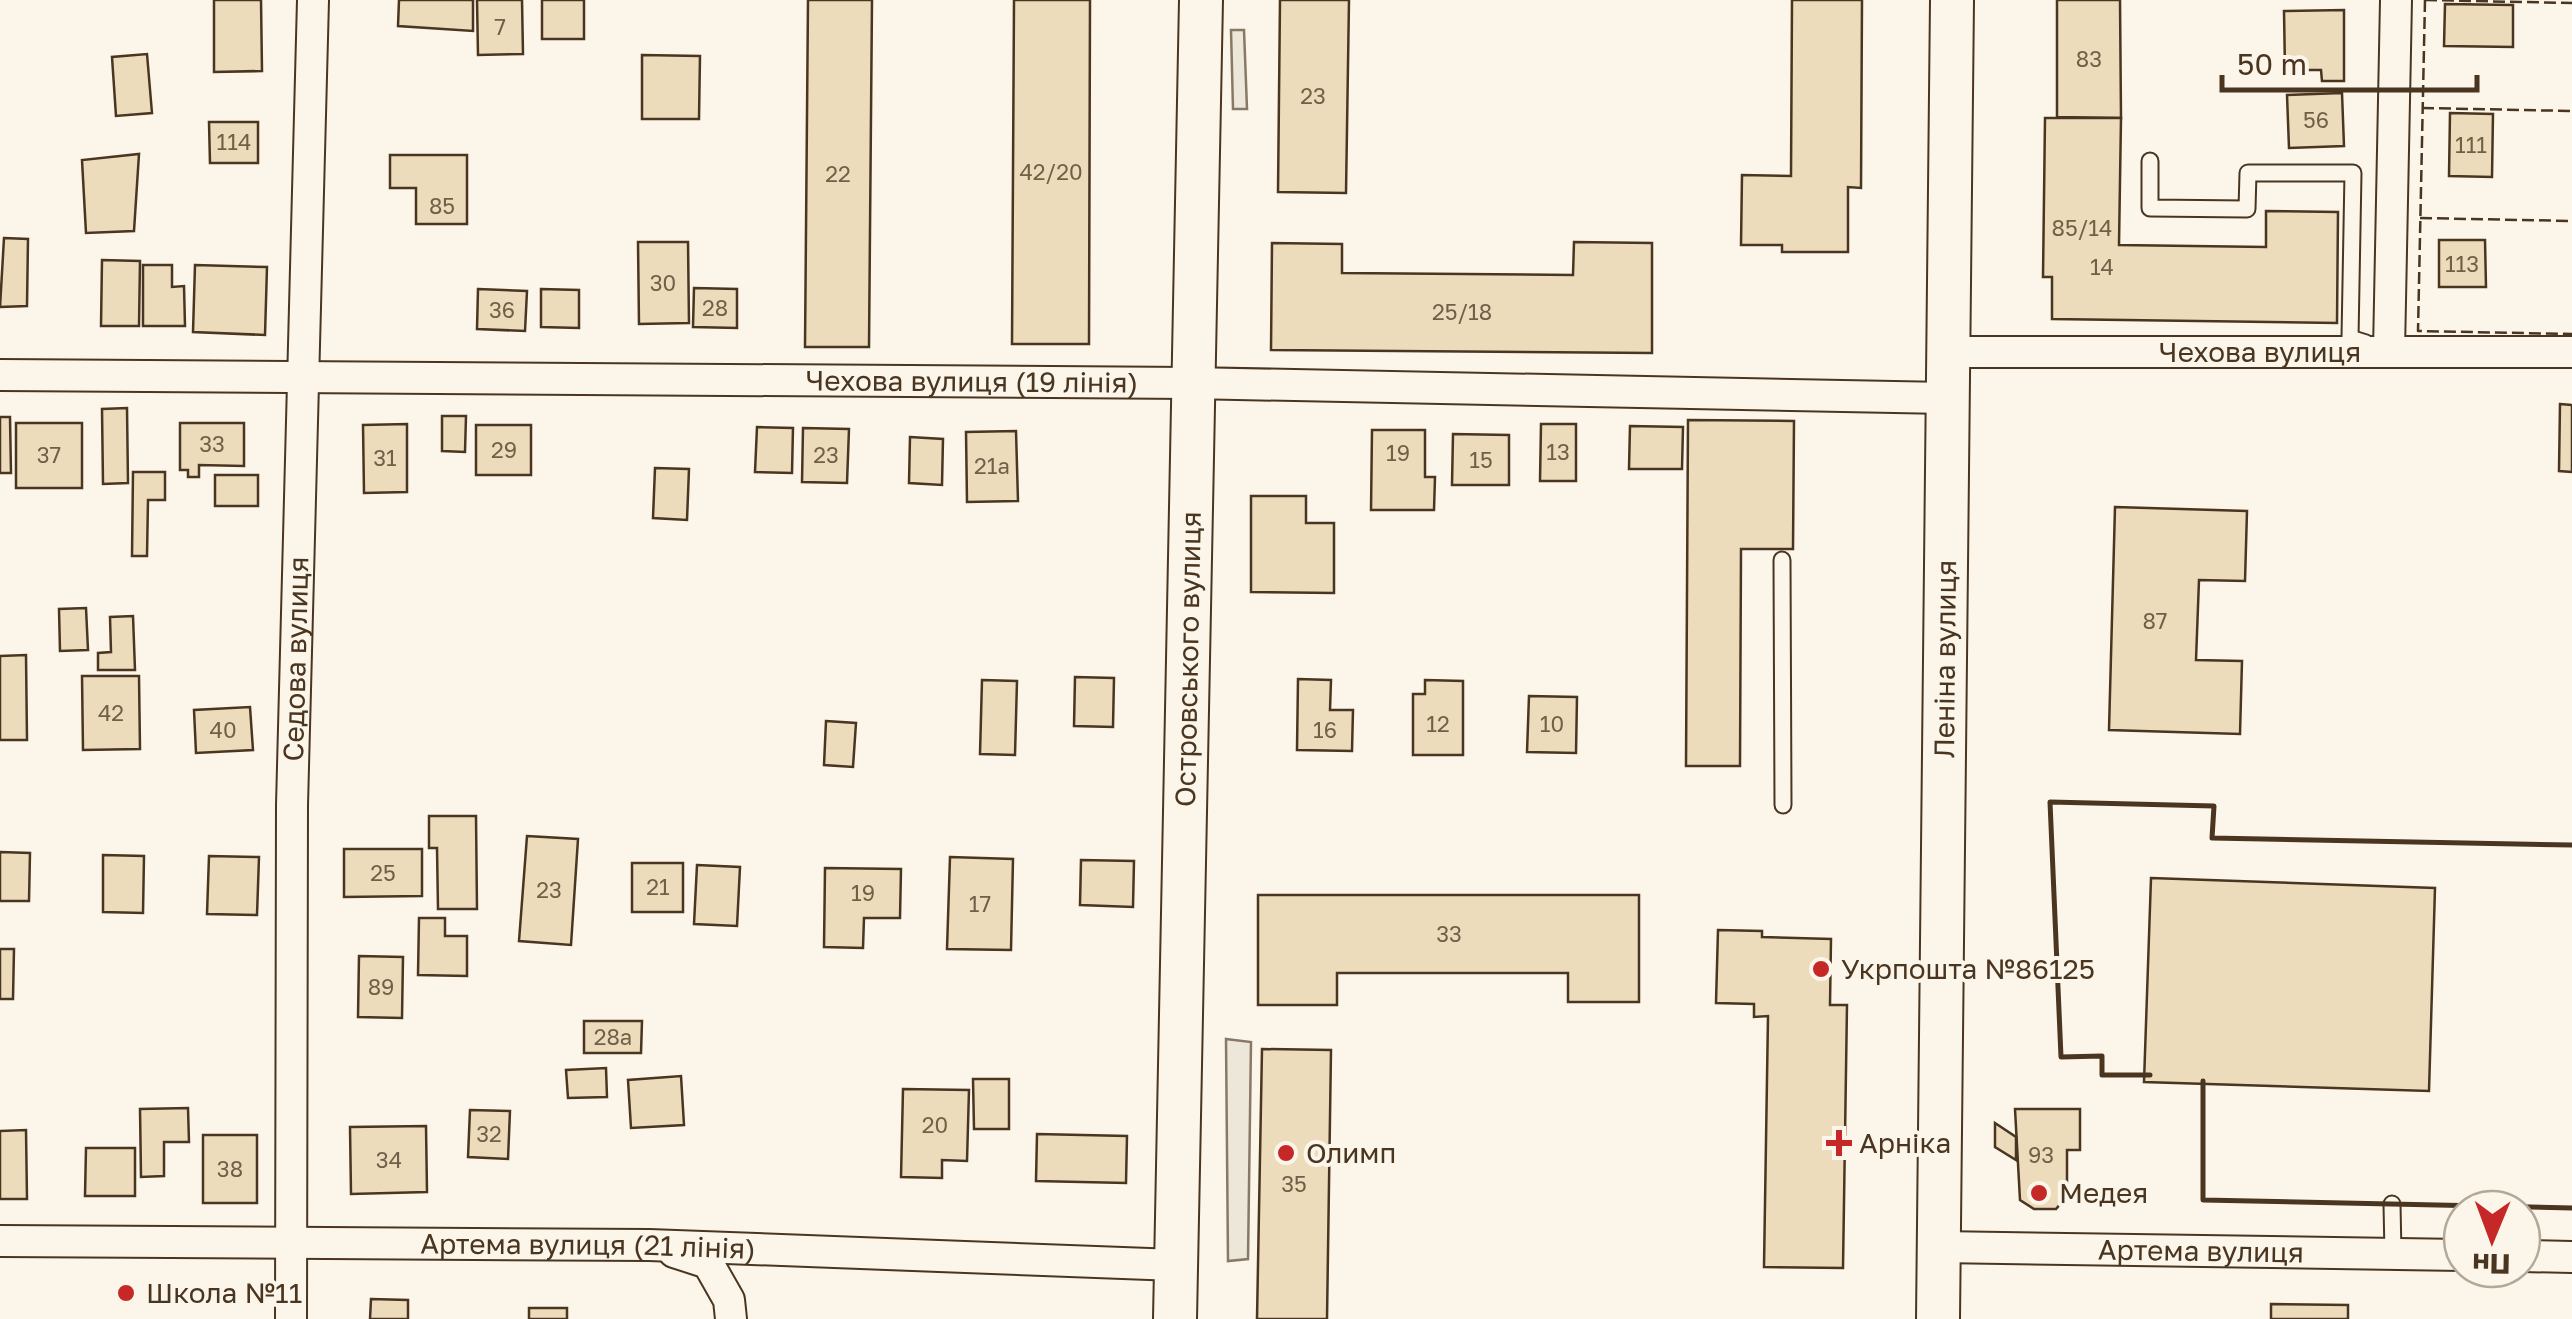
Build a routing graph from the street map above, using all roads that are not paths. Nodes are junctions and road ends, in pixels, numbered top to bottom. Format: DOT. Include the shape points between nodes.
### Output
graph roads {
  1 [pos="313,0"];
  2 [pos="1200,0"];
  3 [pos="1952,0"];
  4 [pos="2396,0"];
  5 [pos="2150,161"];
  6 [pos="2389,351"];
  7 [pos="1948,352"];
  8 [pos="2572,352"];
  9 [pos="0,374"];
  10 [pos="306,378"];
  11 [pos="1190,383"];
  12 [pos="1946,398"];
  13 [pos="1782,560"];
  14 [pos="1783,806"];
  15 [pos="2392,1204"];
  16 [pos="0,1241"];
  17 [pos="292,1243"];
  18 [pos="650,1244"];
  19 [pos="1939,1246"];
  20 [pos="2393,1254"];
  21 [pos="2442,1255"];
  22 [pos="2542,1256"];
  23 [pos="2572,1257"];
  24 [pos="1176,1264"];
  25 [pos="291,1319"];
  26 [pos="732,1319"];
  27 [pos="1175,1319"];
  28 [pos="1938,1319"];
  1 -- 10 [label="street, Седова вулиця"];
  2 -- 11 [label="street, Островського вулиця"];
  3 -- 7 [label="street, Леніна вулиця"];
  4 -- 6 [label="street"];
  5 -- 6 [label="lane" via="2150,208 2247,209 2248,173 2354,173 2350,338"];
  6 -- 7 [label="street, Чехова вулиця"];
  6 -- 8 [label="street, Чехова вулиця"];
  7 -- 12 [label="street, Леніна вулиця"];
  9 -- 10 [label="street, Чехова вулиця (19 лiнiя)"];
  10 -- 11 [label="street, Чехова вулиця (19 лiнiя)"];
  10 -- 17 [label="street, Седова вулиця" via="292,805"];
  11 -- 12 [label="street, Чехова вулиця (19 лiнiя)"];
  11 -- 24 [label="street, Островського вулиця"];
  12 -- 19 [label="street, Леніна вулиця"];
  13 -- 14 [label="lane"];
  15 -- 20 [label="lane"];
  16 -- 17 [label="street, Артема вулиця (21 лiнiя)"];
  17 -- 18 [label="street, Артема вулиця (21 лiнiя)"];
  17 -- 25 [label="street, Седова вулиця"];
  18 -- 24 [label="street, Артема вулиця (21 лiнiя)"];
  18 -- 26 [label="street" via="708,1263"];
  19 -- 20 [label="street, Артема вулиця"];
  19 -- 28 [label="street, Леніна вулиця"];
  20 -- 21 [label="street, Артема вулиця"];
  22 -- 23 [label="street"];
  24 -- 27 [label="street, Островського вулиця"];
}
